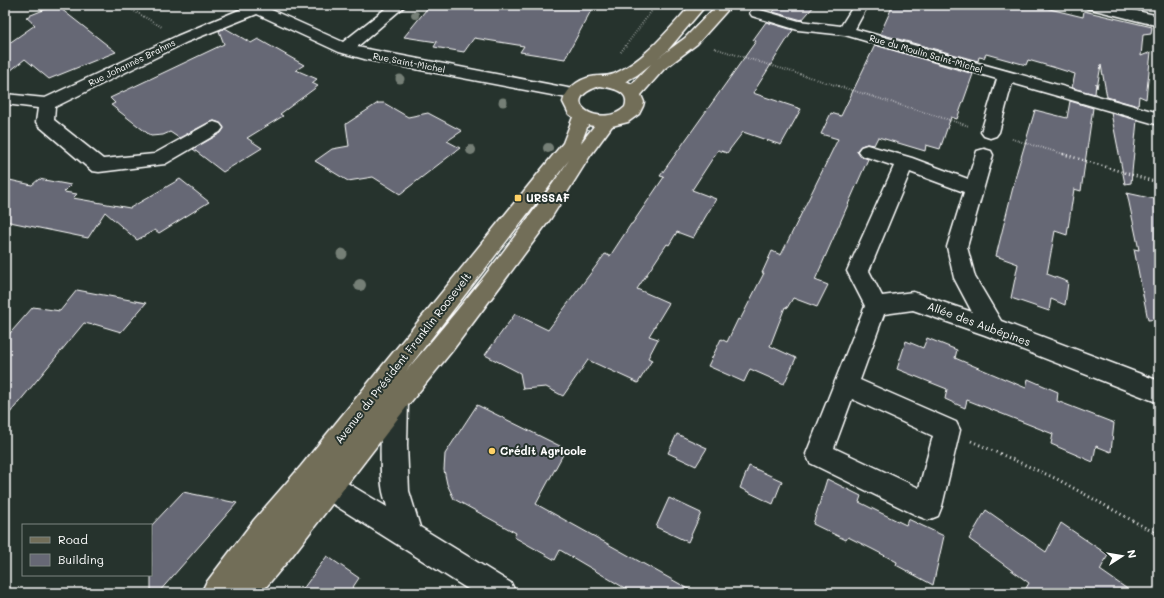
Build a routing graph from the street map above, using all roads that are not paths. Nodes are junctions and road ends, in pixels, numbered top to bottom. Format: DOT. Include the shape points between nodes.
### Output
graph roads {
  1 [pos="398,5"];
  2 [pos="699,5"];
  3 [pos="725,5"];
  4 [pos="861,5"];
  5 [pos="1092,5"];
  6 [pos="257,7"];
  7 [pos="757,14"];
  8 [pos="1159,21"];
  9 [pos="846,31"];
  10 [pos="345,49"];
  11 [pos="1006,76"];
  12 [pos="605,82"];
  13 [pos="573,94"];
  14 [pos="633,94"];
  15 [pos="5,99"];
  16 [pos="47,104"];
  17 [pos="582,117"];
  18 [pos="1159,119"];
  19 [pos="606,122"];
  20 [pos="214,128"];
  21 [pos="990,132"];
  22 [pos="867,151"];
  23 [pos="984,155"];
  24 [pos="905,164"];
  25 [pos="975,189"];
  26 [pos="876,306"];
  27 [pos="992,328"];
  28 [pos="846,385"];
  29 [pos="1159,392"];
  30 [pos="396,401"];
  31 [pos="319,481"];
  32 [pos="409,536"];
  33 [pos="216,593"];
  34 [pos="242,593"];
  35 [pos="501,593"];
  1 -- 10 [label="street"];
  2 -- 12 [label="main road" via="661,48 631,72"];
  3 -- 14 [label="main road" via="691,41 658,66"];
  4 -- 9 [label="street"];
  5 -- 8 [label="street"];
  6 -- 10 [label="street, Rue Saint-Michel"];
  6 -- 16 [label="street, Rue Johannès Brahms" via="182,38"];
  7 -- 9 [label="street, Rue du Moulin Saint-Michel" via="798,25"];
  9 -- 11 [label="street, Rue du Moulin Saint-Michel"];
  10 -- 13 [label="street, Rue Saint-Michel"];
  11 -- 18 [label="street, Rue du Moulin Saint-Michel"];
  11 -- 21 [label="street"];
  12 -- 13 [label="main road" via="588,84"];
  12 -- 14 [label="main road" via="620,84"];
  13 -- 17 [label="main road" via="571,102 574,110"];
  14 -- 19 [label="main road" via="636,102 634,109 627,116"];
  15 -- 16 [label="street"];
  16 -- 20 [label="street" via="45,122 99,166 158,160"];
  17 -- 19 [label="main road"];
  17 -- 31 [label="main road, Avenue du Président Franklin Roosevelt" via="571,145"];
  19 -- 30 [label="main road, Avenue du Président Franklin Roosevelt" via="544,213 444,344"];
  22 -- 24 [label="street"];
  23 -- 25 [label="street"];
  24 -- 25 [label="street"];
  24 -- 26 [label="street" via="858,272"];
  25 -- 27 [label="street" via="957,248 965,278"];
  26 -- 27 [label="street, Allée des Aubépines" via="913,301"];
  26 -- 28 [label="street"];
  27 -- 29 [label="street, Allée des Aubépines"];
  28 -- 28 [label="street" via="819,454 928,506 947,430"];
  30 -- 31 [label="main road, Avenue du Président Franklin Roosevelt"];
  30 -- 32 [label="street" via="396,491"];
  31 -- 32 [label="street"];
  31 -- 33 [label="main road, Avenue du Président Franklin Roosevelt" via="264,530"];
  31 -- 34 [label="main road, Avenue du Président Franklin Roosevelt" via="282,546"];
  32 -- 35 [label="street"];
}
